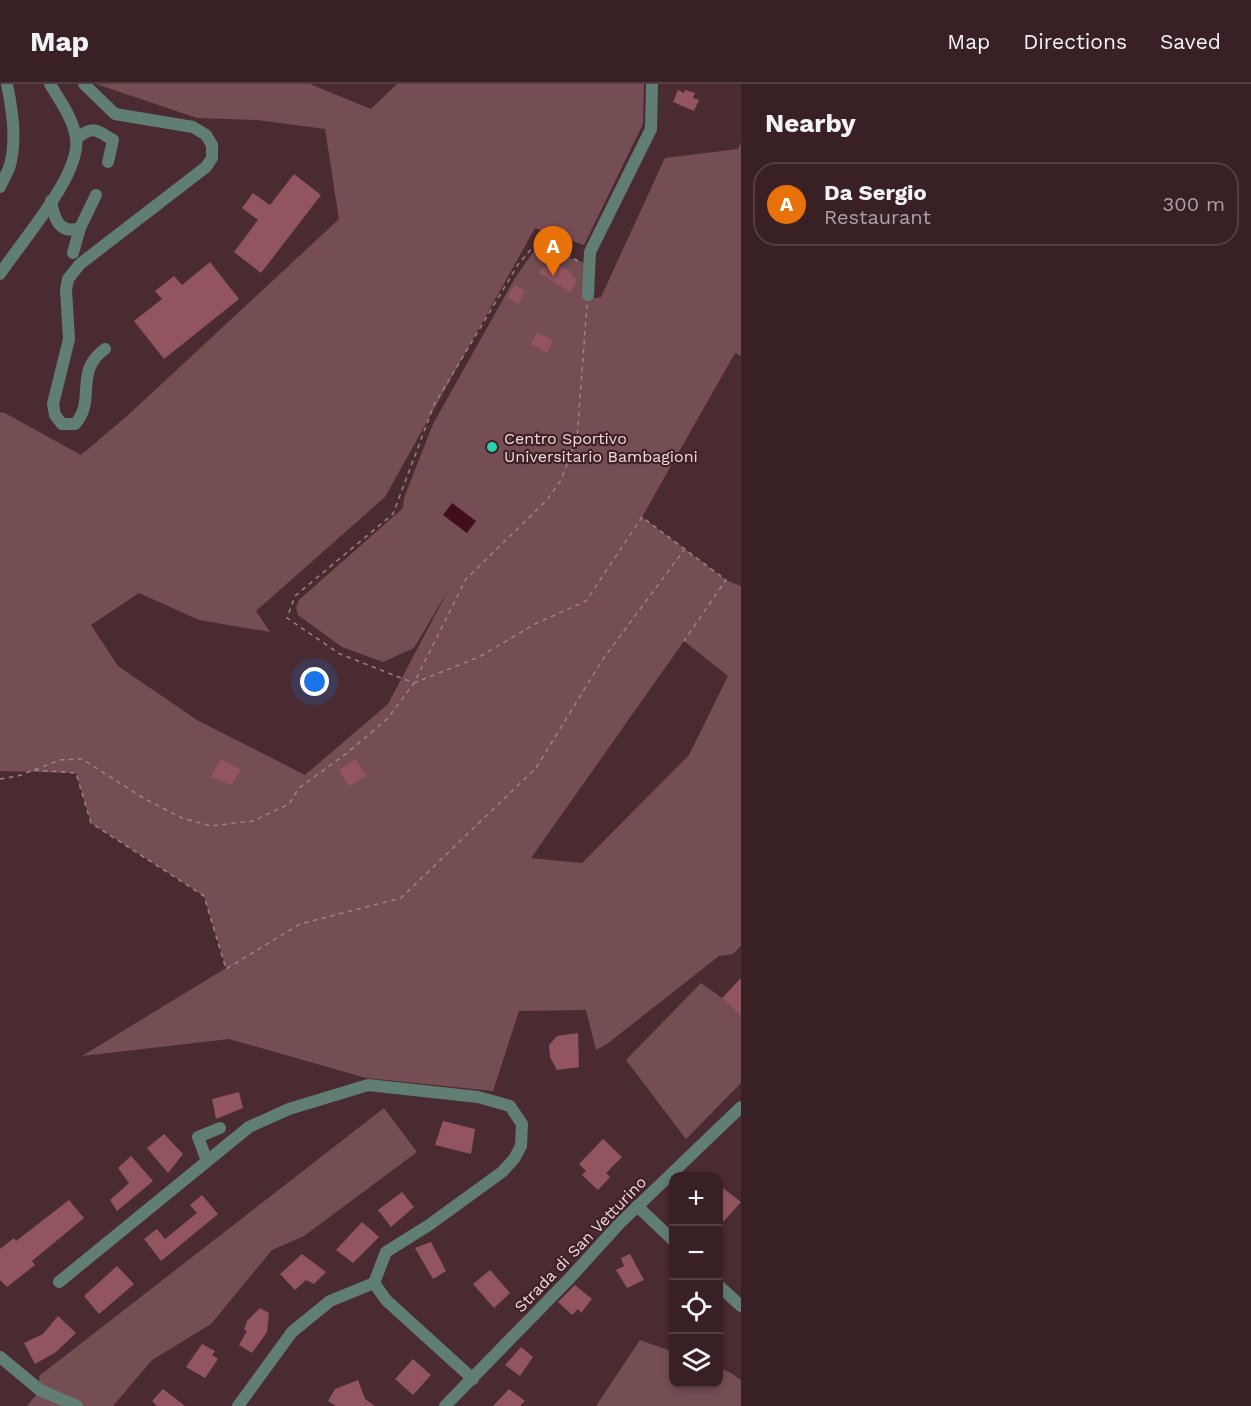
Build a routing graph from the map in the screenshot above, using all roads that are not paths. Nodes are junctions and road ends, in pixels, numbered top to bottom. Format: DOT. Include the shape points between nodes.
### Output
graph roads {
  1 [pos="7,84"];
  2 [pos="50,84"];
  3 [pos="84,84"];
  4 [pos="652,84"];
  5 [pos="115,114"];
  6 [pos="76,139"];
  7 [pos="113,140"];
  8 [pos="108,162"];
  9 [pos="0,187"];
  10 [pos="96,195"];
  11 [pos="51,201"];
  12 [pos="80,228"];
  13 [pos="73,253"];
  14 [pos="0,274"];
  15 [pos="588,295"];
  16 [pos="105,350"];
  17 [pos="741,1107"];
  18 [pos="220,1128"];
  19 [pos="207,1161"];
  20 [pos="637,1206"];
  21 [pos="669,1236"];
  22 [pos="59,1282"];
  23 [pos="374,1283"];
  24 [pos="723,1290"];
  25 [pos="741,1306"];
  26 [pos="0,1357"];
  27 [pos="474,1379"];
  28 [pos="77,1406"];
  29 [pos="238,1406"];
  30 [pos="445,1406"];
  1 -- 9 [label="street" via="13,151"];
  2 -- 6 [label="street" via="67,111"];
  3 -- 5 [label="street"];
  4 -- 15 [label="street" via="651,129 590,252"];
  5 -- 7 [label="street"];
  5 -- 16 [label="street" via="194,127 212,144 212,158 206,167 80,264 68,279 69,339 53,404 62,424 75,424 82,416 86,375 96,356"];
  6 -- 7 [label="street" via="87,130 96,130"];
  6 -- 11 [label="street" via="74,161"];
  7 -- 8 [label="street"];
  10 -- 12 [label="street"];
  11 -- 12 [label="street" via="60,227 72,231"];
  11 -- 14 [label="street"];
  12 -- 13 [label="street"];
  17 -- 20 [label="street, Strada di San Vetturino"];
  18 -- 19 [label="street" via="198,1137"];
  19 -- 22 [label="street"];
  19 -- 23 [label="street" via="249,1127 289,1109 368,1085 478,1097 510,1106 522,1124 522,1146 514,1159 493,1179 387,1252"];
  20 -- 21 [label="street"];
  20 -- 27 [label="street, Strada di San Vetturino"];
  23 -- 27 [label="street" via="386,1300"];
  23 -- 29 [label="street" via="330,1301 292,1332"];
  24 -- 25 [label="street"];
  26 -- 28 [label="street" via="40,1390"];
  27 -- 30 [label="street, Strada di San Vetturino"];
}
